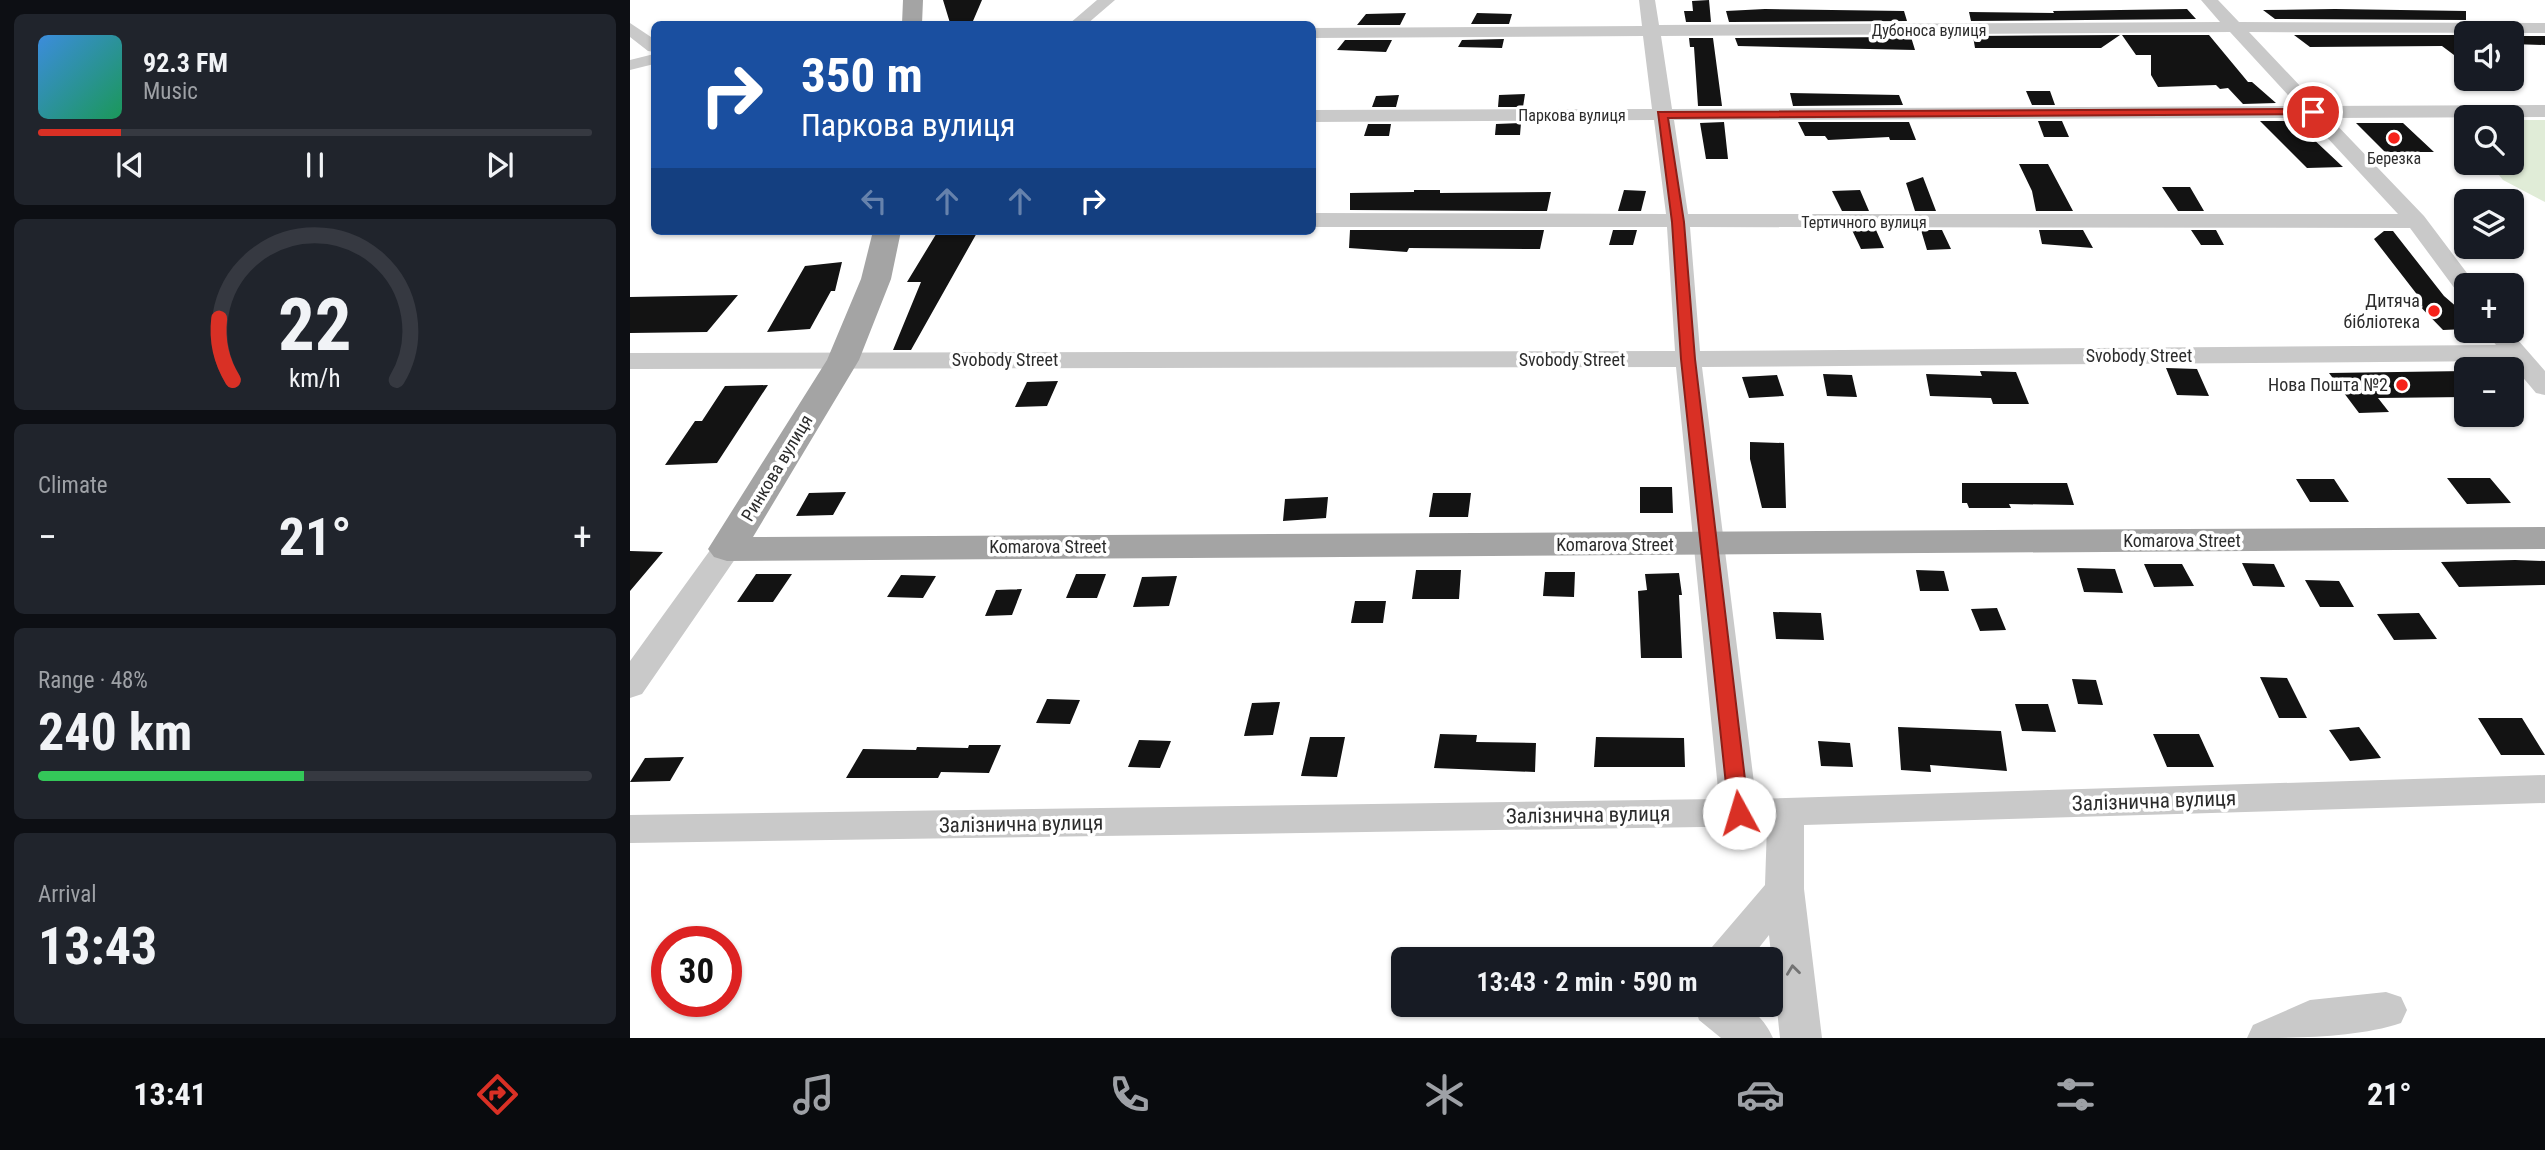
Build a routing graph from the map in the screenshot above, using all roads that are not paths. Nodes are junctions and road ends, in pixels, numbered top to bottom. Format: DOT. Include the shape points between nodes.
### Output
graph roads {
  1 [pos="913,0"];
  2 [pos="1107,0"];
  3 [pos="1647,0"];
  4 [pos="2209,0"];
  5 [pos="912,21"];
  6 [pos="1081,21"];
  7 [pos="2234,27"];
  8 [pos="630,28"];
  9 [pos="2545,28"];
  10 [pos="1652,32"];
  11 [pos="1316,33"];
  12 [pos="651,45"];
  13 [pos="651,59"];
  14 [pos="630,65"];
  15 [pos="2545,111"];
  16 [pos="2313,112"];
  17 [pos="1662,115"];
  18 [pos="1316,116"];
  19 [pos="1316,220"];
  20 [pos="2416,220"];
  21 [pos="1678,222"];
  22 [pos="886,235"];
  23 [pos="2455,273"];
  24 [pos="2506,343"];
  25 [pos="2514,353"];
  26 [pos="1688,359"];
  27 [pos="842,360"];
  28 [pos="630,361"];
  29 [pos="2545,387"];
  30 [pos="2545,538"];
  31 [pos="1710,544"];
  32 [pos="727,549"];
  33 [pos="630,686"];
  34 [pos="2545,789"];
  35 [pos="1786,811"];
  36 [pos="1739,813"];
  37 [pos="630,829"];
  38 [pos="1784,889"];
  39 [pos="1736,947"];
  40 [pos="2386,1010"];
  41 [pos="1726,1017"];
  42 [pos="1752,1038"];
  43 [pos="1801,1038"];
  44 [pos="2268,1038"];
  1 -- 5 [label="main road"];
  2 -- 6 [label="street"];
  3 -- 10 [label="street"];
  4 -- 7 [label="street"];
  7 -- 9 [label="street, Дубоноса вулиця"];
  7 -- 10 [label="street, Дубоноса вулиця"];
  7 -- 16 [label="street"];
  8 -- 12 [label="street"];
  10 -- 11 [label="street, Дубоноса вулиця"];
  10 -- 17 [label="street"];
  13 -- 14 [label="street"];
  15 -- 16 [label="street, Паркова вулиця"];
  16 -- 17 [label="street, Паркова вулиця"];
  16 -- 20 [label="street"];
  17 -- 18 [label="street, Паркова вулиця"];
  17 -- 21 [label="street"];
  19 -- 21 [label="street, Тертичного вулиця"];
  20 -- 21 [label="street, Тертичного вулиця"];
  20 -- 23 [label="street"];
  21 -- 26 [label="street"];
  22 -- 27 [label="main road, Ринкова вулиця" via="876,279"];
  24 -- 25 [label="street"];
  25 -- 26 [label="street, Svobody Street"];
  25 -- 29 [label="street"];
  26 -- 27 [label="street, Svobody Street"];
  26 -- 31 [label="street"];
  27 -- 28 [label="street, Svobody Street"];
  27 -- 32 [label="main road, Ринкова вулиця"];
  30 -- 31 [label="main road, Komarova Street"];
  31 -- 32 [label="main road, Komarova Street"];
  31 -- 36 [label="street"];
  32 -- 33 [label="street, Ринкова вулиця"];
  34 -- 35 [label="street, Залізнична вулиця"];
  35 -- 36 [label="street, Залізнична вулиця"];
  35 -- 38 [label="street"];
  36 -- 37 [label="street, Залізнична вулиця"];
  38 -- 39 [label="street"];
  43 -- 38 [label="street, one-way"];
  40 -- 44 [label="street" via="2310,1018"];
  41 -- 42 [label="street"];
}
